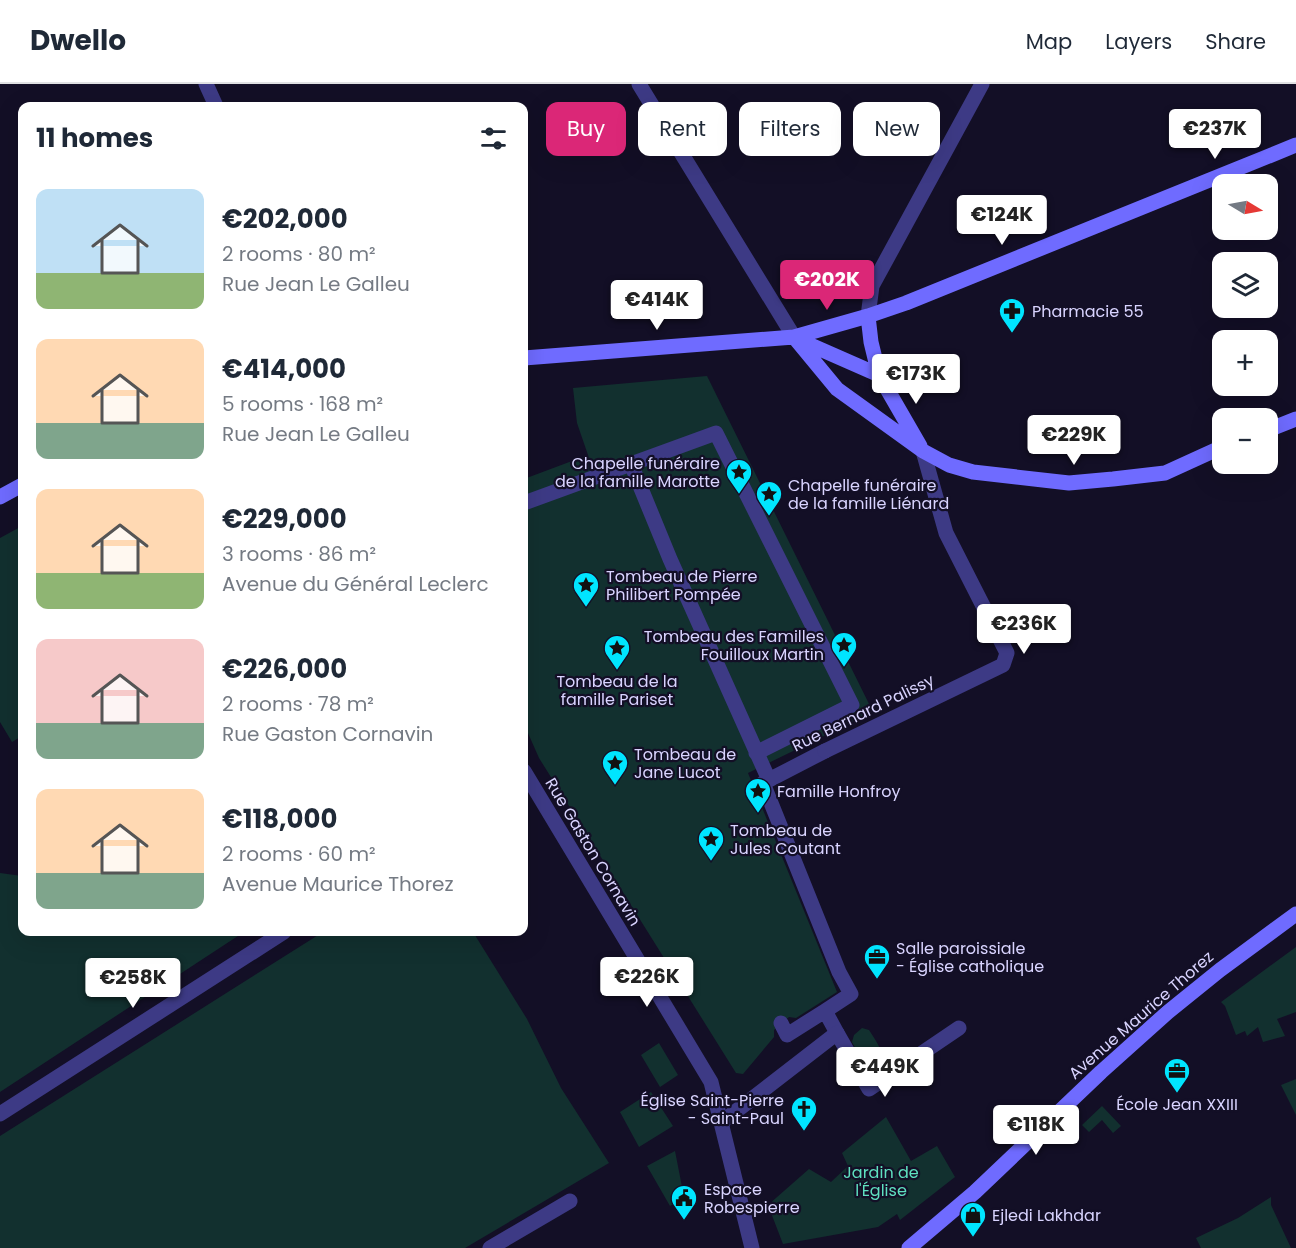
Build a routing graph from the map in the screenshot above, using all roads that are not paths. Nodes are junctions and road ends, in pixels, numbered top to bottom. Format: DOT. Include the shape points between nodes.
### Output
graph roads {
  1 [pos="206,84"];
  2 [pos="639,84"];
  3 [pos="982,84"];
  4 [pos="214,102"];
  5 [pos="1296,145"];
  6 [pos="868,316"];
  7 [pos="794,337"];
  8 [pos="528,358"];
  9 [pos="879,375"];
  10 [pos="1296,419"];
  11 [pos="1278,426"];
  12 [pos="924,451"];
  13 [pos="1212,452"];
  14 [pos="631,464"];
  15 [pos="18,487"];
  16 [pos="0,497"];
  17 [pos="528,503"];
  18 [pos="756,753"];
  19 [pos="769,780"];
  20 [pos="528,782"];
  21 [pos="1296,914"];
  22 [pos="278,936"];
  23 [pos="825,1011"];
  24 [pos="781,1023"];
  25 [pos="959,1028"];
  26 [pos="837,1033"];
  27 [pos="0,1114"];
  28 [pos="722,1122"];
  29 [pos="570,1201"];
  30 [pos="490,1248"];
  31 [pos="752,1248"];
  32 [pos="909,1248"];
  1 -- 4 [label="street"];
  2 -- 7 [label="street"];
  3 -- 6 [label="street" via="872,286"];
  5 -- 6 [label="main road"];
  6 -- 7 [label="main road"];
  6 -- 9 [label="main road"];
  7 -- 8 [label="main road"];
  7 -- 9 [label="main road"];
  7 -- 12 [label="main road" via="837,389"];
  9 -- 12 [label="main road"];
  10 -- 11 [label="main road"];
  12 -- 13 [label="main road" via="949,465 974,472 1069,483 1165,473"];
  12 -- 19 [label="street, Rue Bernard Palissy" via="946,533 1007,653 1002,665"];
  14 -- 17 [label="street"];
  14 -- 18 [label="street"];
  14 -- 18 [label="street" via="717,433 852,705"];
  15 -- 16 [label="main road"];
  18 -- 19 [label="street"];
  19 -- 23 [label="street" via="764,783 851,994"];
  20 -- 28 [label="street, Rue Gaston Cornavin" via="711,1082"];
  21 -- 32 [label="main road, Avenue Maurice Thorez" via="1168,1012"];
  22 -- 27 [label="street"];
  23 -- 24 [label="street" via="787,1035"];
  23 -- 26 [label="street"];
  25 -- 26 [label="street" via="869,1089"];
  26 -- 28 [label="street"];
  28 -- 31 [label="street, Rue Gaston Cornavin"];
  29 -- 30 [label="street"];
}
